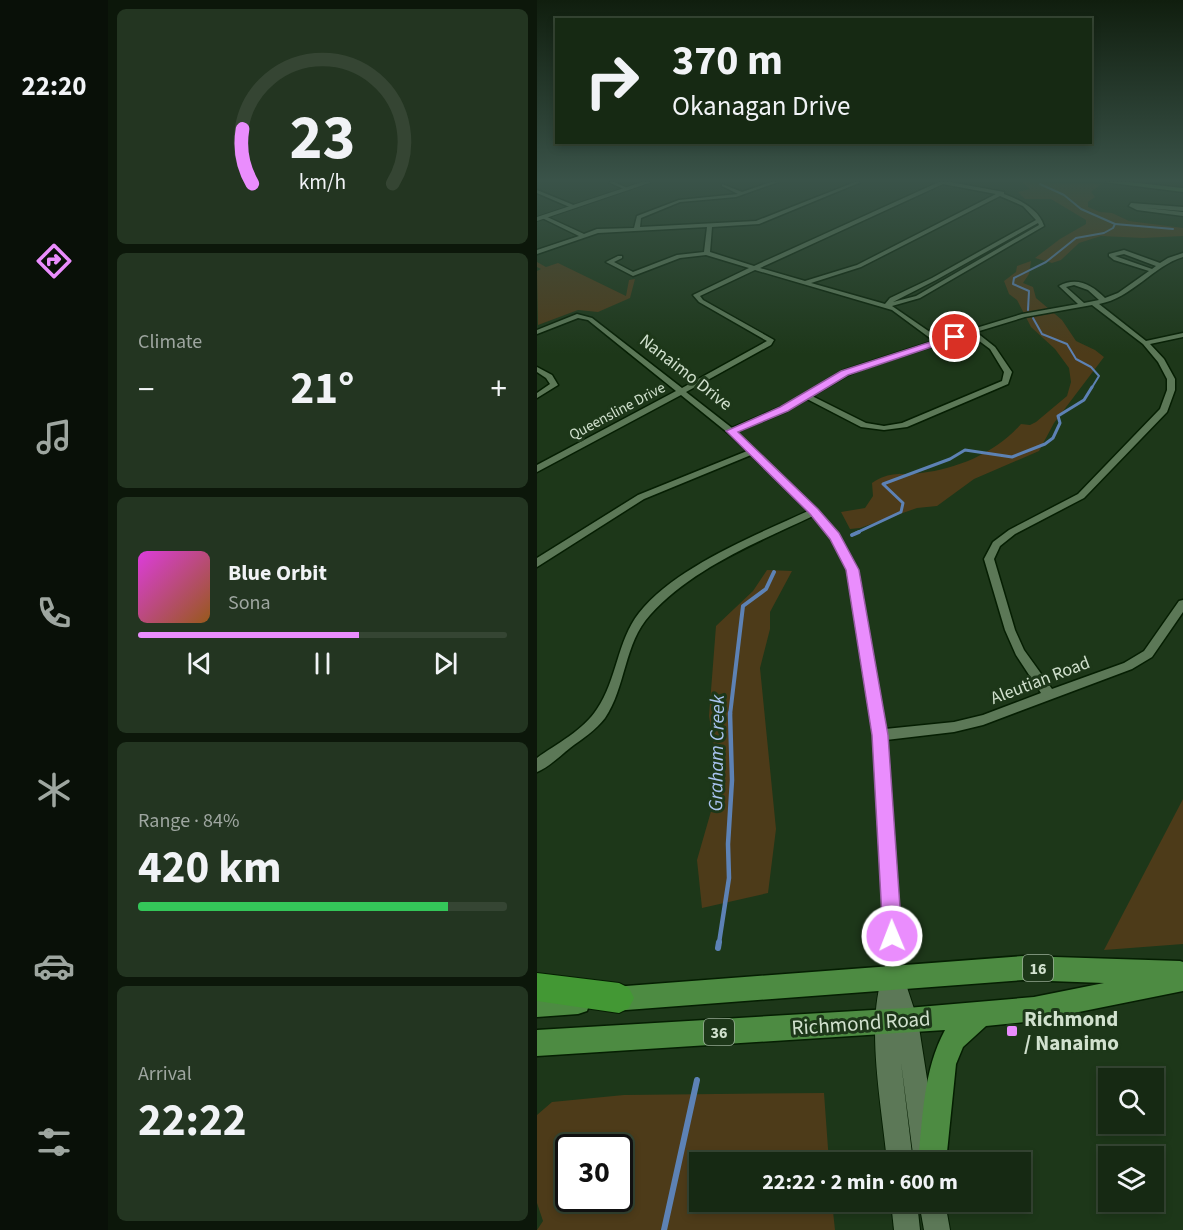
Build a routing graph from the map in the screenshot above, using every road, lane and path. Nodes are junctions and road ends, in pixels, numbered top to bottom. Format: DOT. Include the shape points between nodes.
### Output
graph roads {
  1 [pos="574,239"];
  2 [pos="708,239"];
  3 [pos="817,239"];
  4 [pos="911,239"];
  5 [pos="1002,239"];
  6 [pos="1017,239"];
  7 [pos="537,252"];
  8 [pos="707,253"];
  9 [pos="1183,255"];
  10 [pos="620,257"];
  11 [pos="968,258"];
  12 [pos="978,262"];
  13 [pos="1162,266"];
  14 [pos="752,269"];
  15 [pos="1154,271"];
  16 [pos="804,283"];
  17 [pos="1104,301"];
  18 [pos="1094,303"];
  19 [pos="1083,305"];
  20 [pos="887,306"];
  21 [pos="537,332"];
  22 [pos="971,332"];
  23 [pos="1183,335"];
  24 [pos="938,341"];
  25 [pos="1145,343"];
  26 [pos="537,369"];
  27 [pos="681,391"];
  28 [pos="537,396"];
  29 [pos="807,396"];
  30 [pos="731,431"];
  31 [pos="752,452"];
  32 [pos="537,470"];
  33 [pos="814,512"];
  34 [pos="537,563"];
  35 [pos="1183,604"];
  36 [pos="1049,694"];
  37 [pos="880,735"];
  38 [pos="537,766"];
  39 [pos="1183,973"];
  40 [pos="893,977"];
  41 [pos="1183,979"];
  42 [pos="537,987"];
  43 [pos="619,998"];
  44 [pos="537,1005"];
  45 [pos="983,1013"];
  46 [pos="896,1021"];
  47 [pos="537,1043"];
  48 [pos="900,1152"];
  49 [pos="925,1152"];
  50 [pos="934,1152"];
  51 [pos="905,1212"];
  52 [pos="933,1212"];
  53 [pos="907,1230"];
  54 [pos="936,1230"];
  1 -- 7 [label="street"];
  2 -- 8 [label="street"];
  3 -- 14 [label="street, Queensline Drive"];
  4 -- 16 [label="street" via="859,266"];
  5 -- 11 [label="street"];
  6 -- 12 [label="street"];
  8 -- 10 [label="street" via="679,256 633,274 609,262"];
  8 -- 14 [label="street"];
  9 -- 13 [label="street"];
  11 -- 12 [label="street"];
  11 -- 20 [label="street" via="892,299"];
  12 -- 20 [label="street" via="918,297"];
  13 -- 15 [label="street"];
  13 -- 15 [label="street" via="1124,252 1111,255"];
  14 -- 16 [label="street"];
  14 -- 27 [label="street, Queensline Drive" via="696,295 771,340 769,344"];
  15 -- 17 [label="street"];
  16 -- 20 [label="street"];
  17 -- 18 [label="street"];
  17 -- 19 [label="street" via="1080,283 1062,286"];
  18 -- 19 [label="street"];
  18 -- 25 [label="street"];
  19 -- 22 [label="street" via="1023,315"];
  20 -- 24 [label="street"];
  21 -- 27 [label="street, Nanaimo Drive" via="585,316"];
  22 -- 24 [label="street"];
  22 -- 29 [label="street" via="993,348 1008,372 1005,382 904,425 864,425"];
  23 -- 25 [label="street"];
  24 -- 29 [label="street" via="845,373"];
  25 -- 36 [label="street" via="1171,380 1164,410 1081,496 1012,532 996,544 989,560 1010,630"];
  26 -- 28 [label="street" via="553,385"];
  27 -- 30 [label="street, Nanaimo Drive"];
  27 -- 32 [label="street, Queensline Drive"];
  29 -- 30 [label="street"];
  30 -- 31 [label="street, Nanaimo Drive"];
  31 -- 33 [label="street, Nanaimo Drive"];
  31 -- 34 [label="street" via="641,497"];
  33 -- 37 [label="street, Nanaimo Drive" via="835,536 853,570"];
  33 -- 38 [label="street" via="702,569 644,614 600,716"];
  35 -- 36 [label="street, Aleutian Road" via="1148,654 1128,666"];
  36 -- 37 [label="street, Aleutian Road" via="984,720"];
  37 -- 40 [label="street, Nanaimo Drive"];
  39 -- 40 [label="main road, 16" via="1023,968"];
  40 -- 43 [label="main road"];
  40 -- 46 [label="street"];
  41 -- 45 [label="main road, Richmond Road / 16" via="1034,1009"];
  42 -- 43 [label="highway"];
  43 -- 44 [label="main road"];
  45 -- 46 [label="main road, Richmond Road / 16"];
  45 -- 50 [label="main road" via="960,1031 948,1051 940,1086"];
  46 -- 47 [label="main road, Richmond Road / 36"];
  46 -- 48 [label="street"];
  46 -- 49 [label="street"];
  51 -- 53 [label="street"];
  52 -- 54 [label="street"];
}
